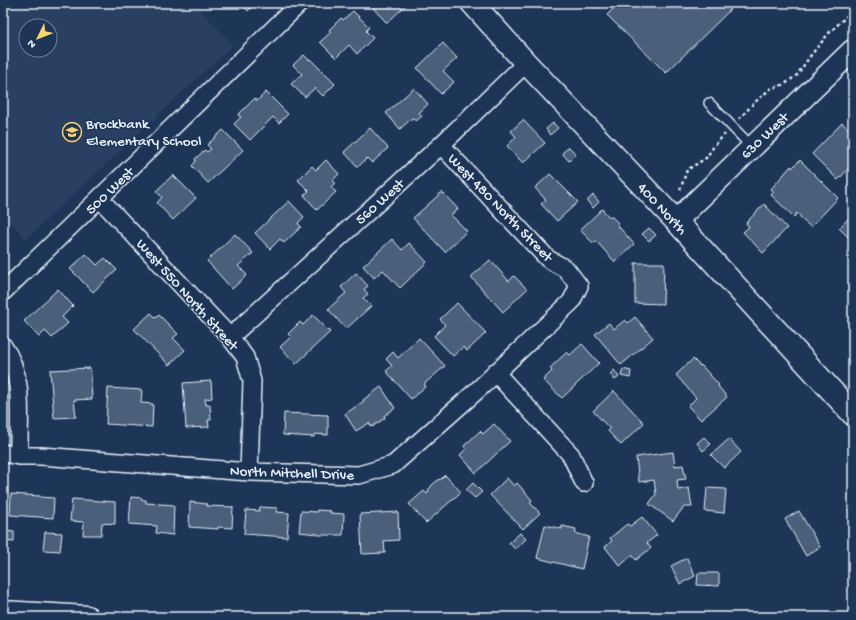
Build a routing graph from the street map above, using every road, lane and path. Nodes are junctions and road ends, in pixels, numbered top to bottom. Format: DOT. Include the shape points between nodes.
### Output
graph roads {
  1 [pos="300,3"];
  2 [pos="472,3"];
  3 [pos="853,10"];
  4 [pos="850,59"];
  5 [pos="526,63"];
  6 [pos="709,103"];
  7 [pos="740,119"];
  8 [pos="726,133"];
  9 [pos="441,145"];
  10 [pos="752,147"];
  11 [pos="680,190"];
  12 [pos="100,199"];
  13 [pos="676,221"];
  14 [pos="579,286"];
  15 [pos="3,292"];
  16 [pos="230,337"];
  17 [pos="3,346"];
  18 [pos="495,372"];
  19 [pos="853,414"];
  20 [pos="11,455"];
  21 [pos="249,472"];
  22 [pos="584,483"];
  23 [pos="3,612"];
  24 [pos="87,617"];
  1 -- 12 [label="street, 500 West"];
  2 -- 5 [label="main road, 400 North"];
  3 -- 7 [label="path" via="829,33 797,75 785,84 770,90"];
  4 -- 10 [label="street, 630 West"];
  5 -- 9 [label="street, 560 West"];
  5 -- 13 [label="main road, 400 North"];
  6 -- 10 [label="lane"];
  8 -- 11 [label="path" via="706,158 688,170"];
  9 -- 14 [label="street, West 480 North Street" via="548,259 566,270"];
  9 -- 16 [label="street, 560 West"];
  10 -- 13 [label="street, 630 West"];
  12 -- 15 [label="street, 500 West"];
  12 -- 16 [label="street, West 550 North Street"];
  13 -- 19 [label="main road, 400 North"];
  14 -- 18 [label="street, North Mitchell Drive" via="571,302"];
  16 -- 21 [label="street, West 550 North Street" via="245,357 252,381"];
  17 -- 20 [label="street" via="15,368 18,382 20,417"];
  18 -- 21 [label="street, North Mitchell Drive" via="393,465 359,475"];
  18 -- 22 [label="street" via="571,455"];
  20 -- 21 [label="street, North Mitchell Drive"];
  23 -- 24 [label="main road"];
}
